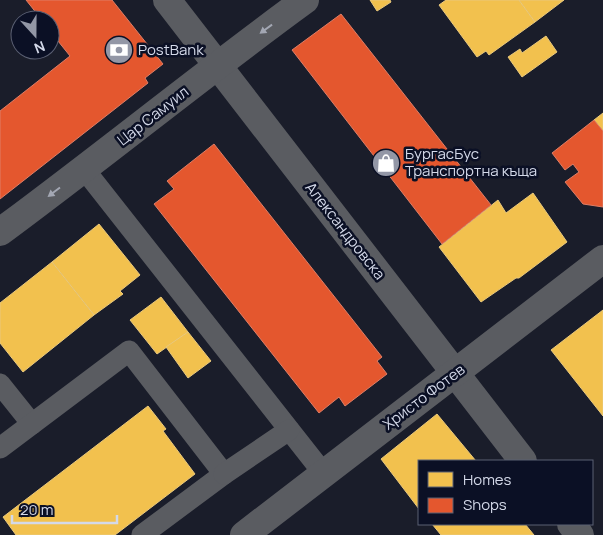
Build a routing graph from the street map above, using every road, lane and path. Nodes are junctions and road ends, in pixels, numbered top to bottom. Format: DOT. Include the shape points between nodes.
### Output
graph roads {
  1 [pos="167,0"];
  2 [pos="306,0"];
  3 [pos="217,65"];
  4 [pos="84,169"];
  5 [pos="0,232"];
  6 [pos="603,259"];
  7 [pos="454,374"];
  8 [pos="0,384"];
  9 [pos="32,424"];
  10 [pos="289,430"];
  11 [pos="0,448"];
  12 [pos="522,460"];
  13 [pos="224,474"];
  14 [pos="324,474"];
  15 [pos="572,525"];
  16 [pos="142,535"];
  17 [pos="244,535"];
  18 [pos="580,535"];
  1 -- 3 [label="street, Александровска"];
  2 -- 3 [label="street, Цар Самуил, one-way"];
  3 -- 4 [label="street, Цар Самуил"];
  3 -- 7 [label="street, Александровска"];
  4 -- 5 [label="street, Цар Самуил, one-way"];
  4 -- 10 [label="lane"];
  6 -- 7 [label="street, Христо Фотев"];
  7 -- 12 [label="street, Александровска"];
  7 -- 14 [label="street, Христо Фотев"];
  8 -- 9 [label="lane"];
  9 -- 11 [label="lane"];
  9 -- 13 [label="lane" via="129,351"];
  10 -- 13 [label="lane"];
  10 -- 14 [label="lane"];
  13 -- 16 [label="lane"];
  14 -- 17 [label="street, Христо Фотев"];
  15 -- 18 [label="street"];
}
